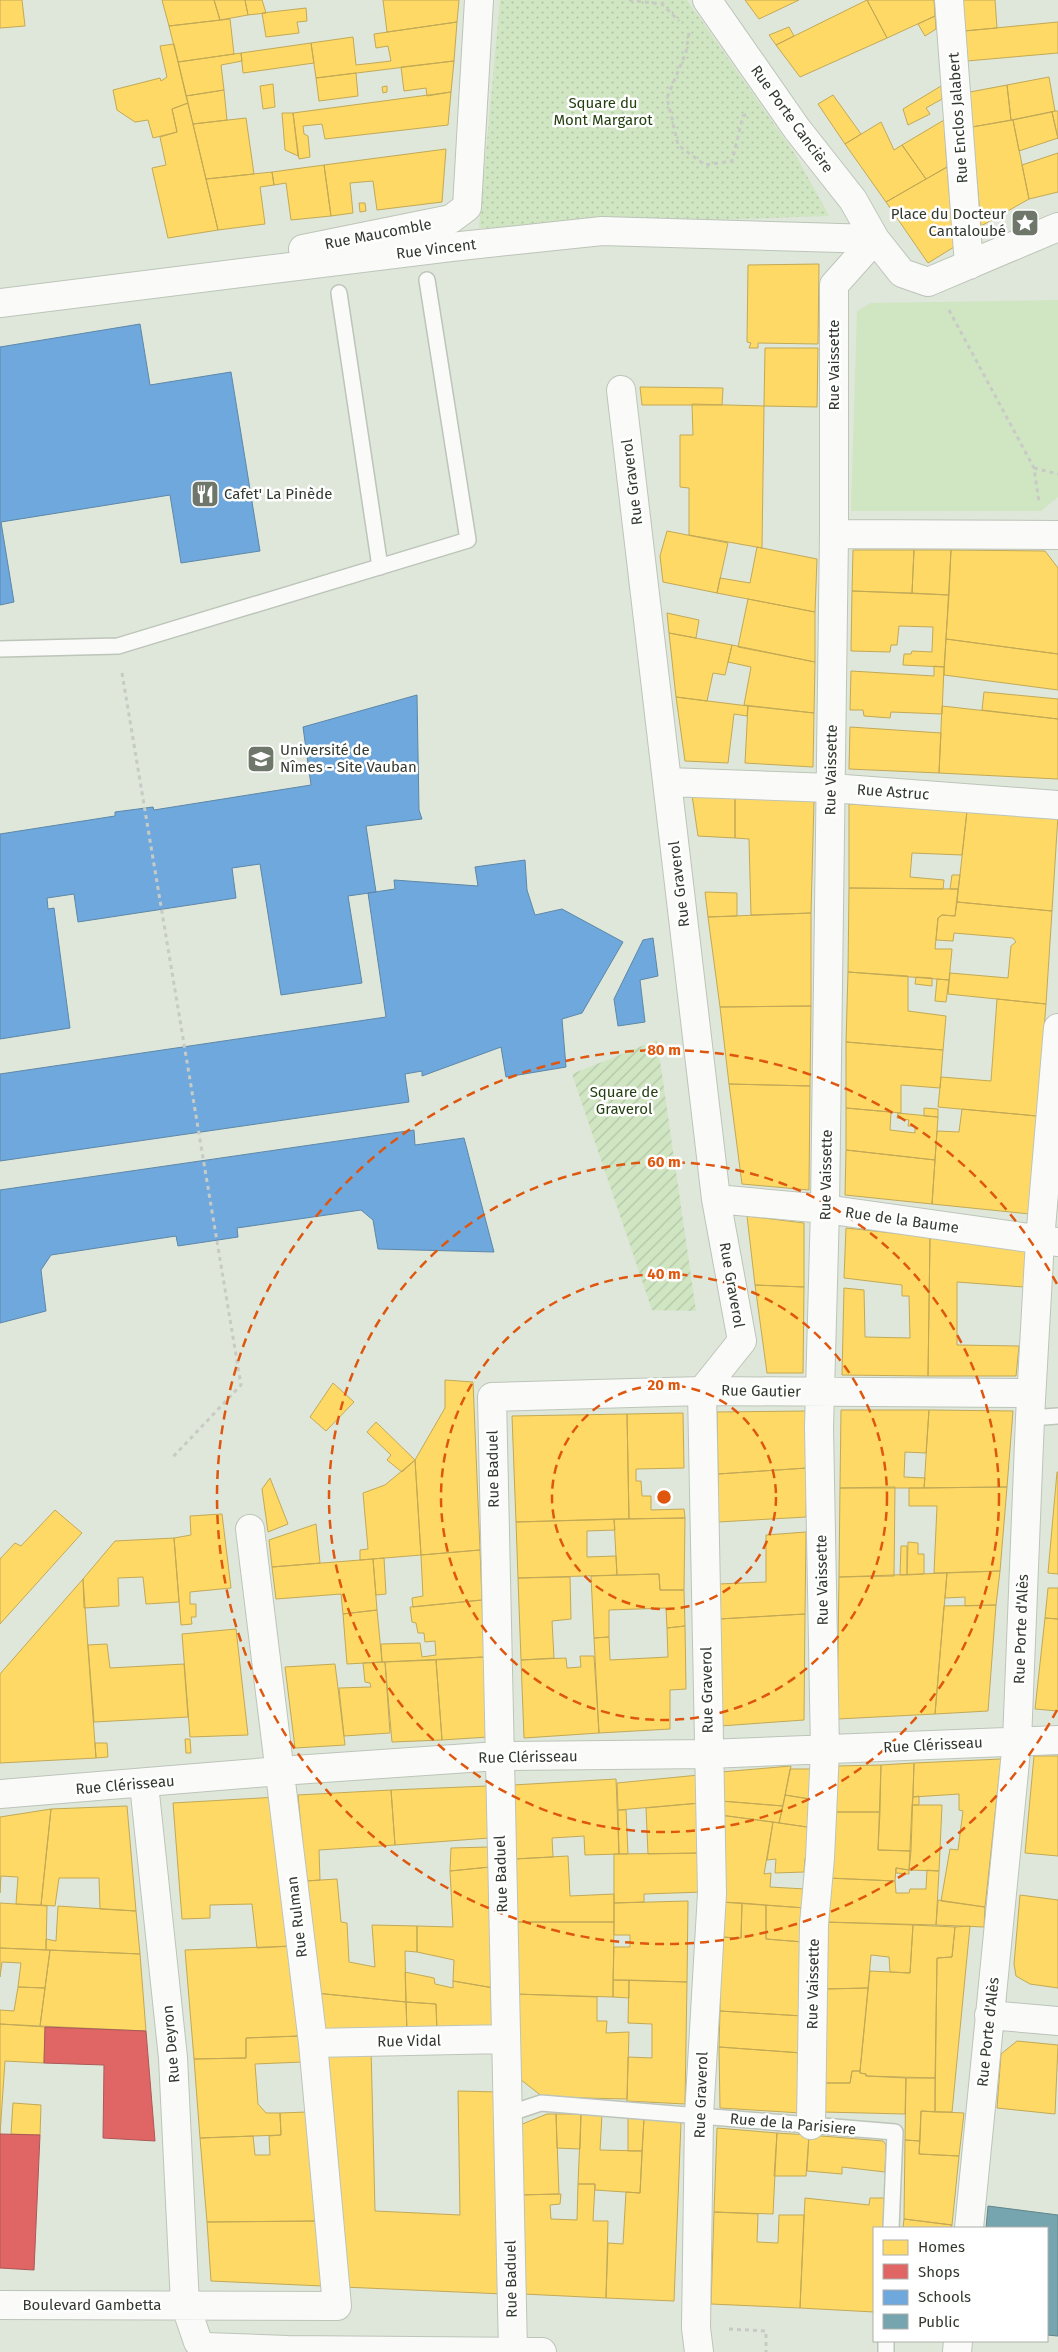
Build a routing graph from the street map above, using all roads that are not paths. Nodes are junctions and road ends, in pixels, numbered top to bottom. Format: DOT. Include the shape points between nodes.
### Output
graph roads {
  1 [pos="479,0"];
  2 [pos="708,0"];
  3 [pos="949,0"];
  4 [pos="1058,227"];
  5 [pos="875,239"];
  6 [pos="969,265"];
  7 [pos="426,280"];
  8 [pos="81,293"];
  9 [pos="338,293"];
  10 [pos="0,302"];
  11 [pos="621,390"];
  12 [pos="834,534"];
  13 [pos="1058,535"];
  14 [pos="380,567"];
  15 [pos="0,649"];
  16 [pos="667,782"];
  17 [pos="831,788"];
  18 [pos="1058,805"];
  19 [pos="1058,1028"];
  20 [pos="716,1199"];
  21 [pos="825,1209"];
  22 [pos="1049,1241"];
  23 [pos="702,1391"];
  24 [pos="820,1392"];
  25 [pos="492,1397"];
  26 [pos="1030,1406"];
  27 [pos="1058,1416"];
  28 [pos="250,1529"];
  29 [pos="1058,1740"];
  30 [pos="1017,1741"];
  31 [pos="825,1750"];
  32 [pos="708,1754"];
  33 [pos="498,1756"];
  34 [pos="280,1770"];
  35 [pos="144,1784"];
  36 [pos="0,1794"];
  37 [pos="989,2015"];
  38 [pos="1058,2021"];
  39 [pos="506,2039"];
  40 [pos="313,2043"];
  41 [pos="508,2114"];
  42 [pos="699,2116"];
  43 [pos="811,2125"];
  44 [pos="891,2227"];
  45 [pos="969,2227"];
  46 [pos="184,2304"];
  47 [pos="0,2305"];
  48 [pos="337,2306"];
  49 [pos="699,2346"];
  50 [pos="513,2351"];
  51 [pos="542,2352"];
  1 -- 8 [label="street, Rue Maucomble" via="467,207 451,219"];
  2 -- 5 [label="street, Rue Porte Cancière" via="797,129 853,200"];
  3 -- 6 [label="street, Rue Enclos Jalabert"];
  4 -- 6 [label="street"];
  5 -- 6 [label="street" via="902,272 928,282"];
  5 -- 8 [label="street, Rue Vincent" via="602,231"];
  5 -- 12 [label="street, Rue Vaissette" via="834,285"];
  7 -- 14 [label="lane" via="468,540"];
  8 -- 10 [label="street, Rue Vincent"];
  9 -- 14 [label="lane"];
  11 -- 16 [label="street, Rue Graverol"];
  12 -- 13 [label="street"];
  12 -- 17 [label="street, Rue Vaissette"];
  14 -- 15 [label="lane" via="118,646"];
  16 -- 17 [label="street, Rue Astruc"];
  16 -- 20 [label="street, Rue Graverol"];
  17 -- 18 [label="street, Rue Astruc"];
  17 -- 21 [label="street, Rue Vaissette"];
  19 -- 22 [label="street, Rue Porte d'Alès"];
  20 -- 21 [label="street, Rue de la Baume"];
  20 -- 23 [label="street, Rue Graverol" via="742,1341"];
  21 -- 22 [label="street, Rue de la Baume"];
  21 -- 24 [label="street, Rue Vaissette"];
  22 -- 26 [label="street, Rue Porte d'Alès"];
  23 -- 24 [label="street, Rue Gautier"];
  23 -- 25 [label="street, Rue Gautier"];
  23 -- 32 [label="street, Rue Graverol"];
  24 -- 26 [label="street, Rue Gautier"];
  24 -- 31 [label="street, Rue Vaissette"];
  25 -- 33 [label="street, Rue Baduel"];
  26 -- 27 [label="lane, Rue Gautier"];
  26 -- 30 [label="street, Rue Porte d'Alès"];
  28 -- 34 [label="street, Rue Rulman"];
  29 -- 30 [label="street, Rue Clérisseau"];
  30 -- 31 [label="street, Rue Clérisseau"];
  30 -- 37 [label="street, Rue Porte d'Alès"];
  31 -- 32 [label="street, Rue Clérisseau"];
  31 -- 43 [label="street, Rue Vaissette" via="814,1924"];
  32 -- 33 [label="street, Rue Clérisseau"];
  32 -- 42 [label="street, Rue Graverol" via="712,1893"];
  33 -- 34 [label="street, Rue Clérisseau"];
  33 -- 39 [label="street, Rue Baduel"];
  34 -- 35 [label="street, Rue Clérisseau"];
  34 -- 40 [label="street, Rue Rulman"];
  35 -- 36 [label="street, Rue Clérisseau"];
  35 -- 46 [label="street, Rue Deyron" via="173,2058"];
  37 -- 38 [label="street"];
  37 -- 45 [label="street, Rue Porte d'Alès"];
  39 -- 40 [label="street, Rue Vidal"];
  39 -- 41 [label="street, Rue Baduel"];
  40 -- 48 [label="street, Rue Rulman"];
  41 -- 42 [label="lane, Rue de la Parisiere" via="541,2103"];
  41 -- 50 [label="street, Rue Baduel"];
  42 -- 43 [label="lane, Rue de la Parisiere"];
  42 -- 49 [label="street, Rue Graverol"];
  43 -- 44 [label="lane, Rue de la Parisiere" via="895,2132"];
  46 -- 47 [label="street, Boulevard Gambetta"];
  46 -- 48 [label="street, Boulevard Gambetta" via="214,2307"];
  46 -- 50 [label="street" via="198,2342 206,2347"];
  50 -- 51 [label="street"];
}
